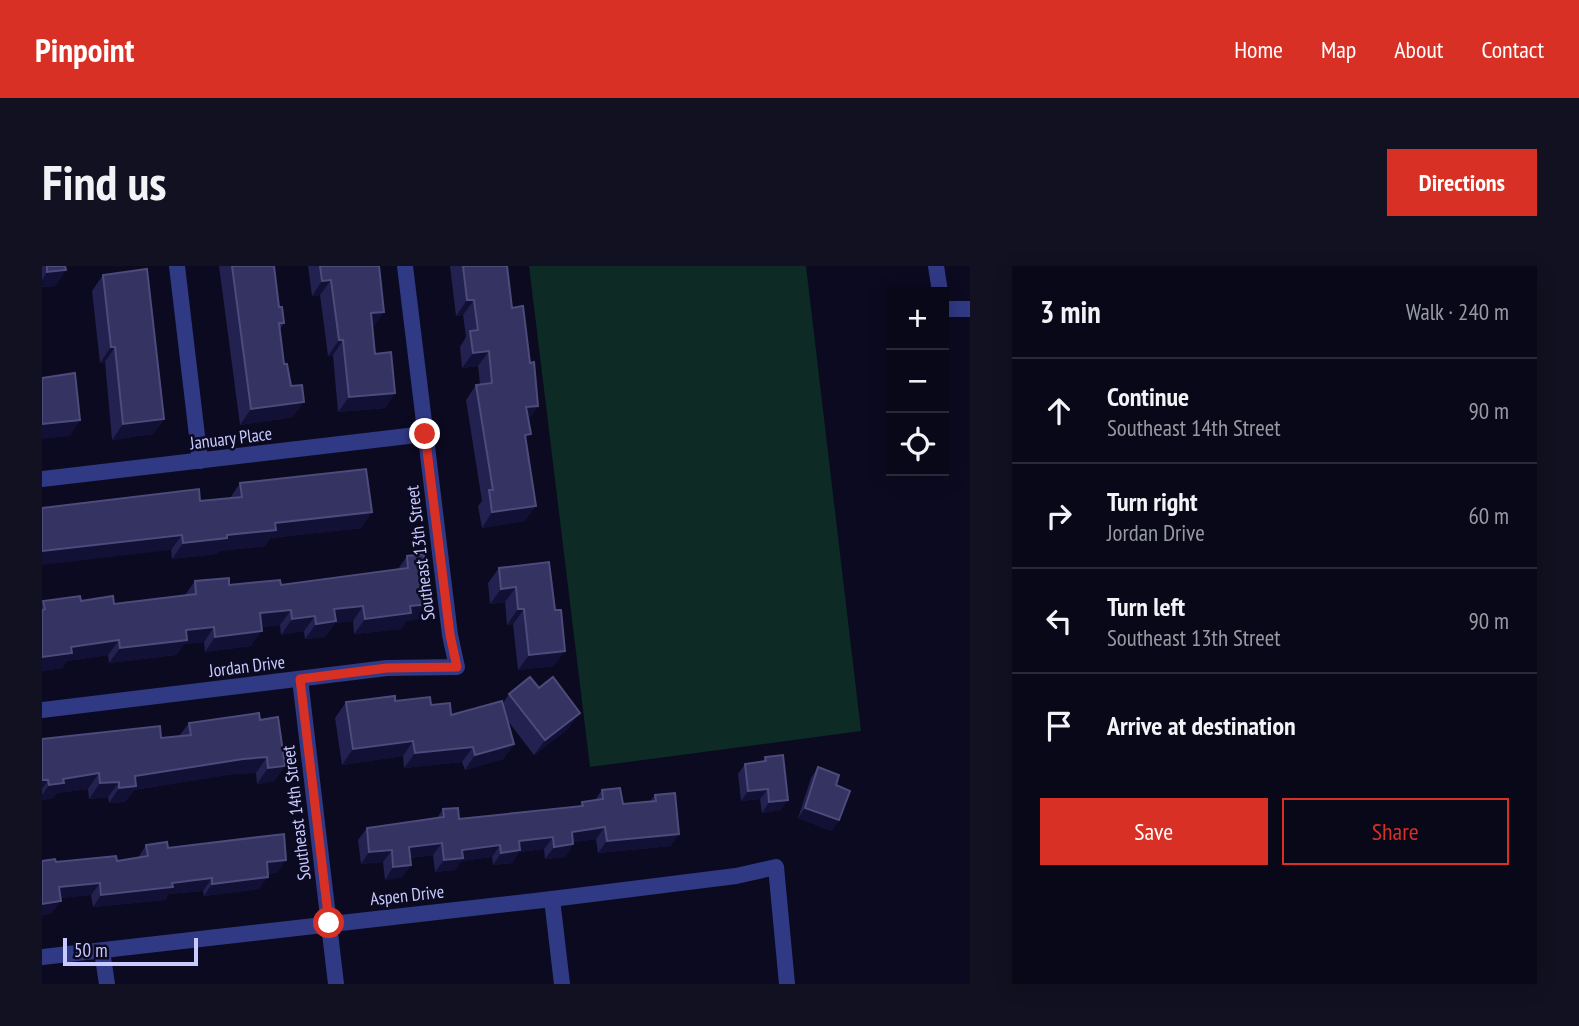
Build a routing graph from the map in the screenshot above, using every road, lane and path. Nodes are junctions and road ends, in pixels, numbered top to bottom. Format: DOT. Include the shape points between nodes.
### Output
graph roads {
  1 [pos="177,266"];
  2 [pos="405,266"];
  3 [pos="936,266"];
  4 [pos="939,287"];
  5 [pos="949,309"];
  6 [pos="970,309"];
  7 [pos="425,434"];
  8 [pos="200,461"];
  9 [pos="42,479"];
  10 [pos="457,667"];
  11 [pos="300,679"];
  12 [pos="42,710"];
  13 [pos="552,899"];
  14 [pos="329,923"];
  15 [pos="102,951"];
  16 [pos="42,957"];
  17 [pos="107,984"];
  18 [pos="336,984"];
  19 [pos="562,984"];
  20 [pos="787,984"];
  1 -- 8 [label="street"];
  2 -- 7 [label="street, Southeast 13th Street"];
  3 -- 4 [label="street"];
  5 -- 6 [label="street"];
  7 -- 8 [label="street, January Place"];
  7 -- 10 [label="street, Southeast 13th Street"];
  8 -- 9 [label="street, January Place"];
  10 -- 11 [label="street, Jordan Drive" via="387,668"];
  11 -- 12 [label="street, Jordan Drive"];
  11 -- 14 [label="street, Southeast 14th Street"];
  13 -- 14 [label="street, Aspen Drive"];
  13 -- 19 [label="street"];
  13 -- 20 [label="street, Aspen Drive" via="776,867"];
  14 -- 15 [label="street, Aspen Drive"];
  14 -- 18 [label="street, Southeast 14th Street"];
  15 -- 16 [label="street, Aspen Drive"];
  15 -- 17 [label="street"];
}
